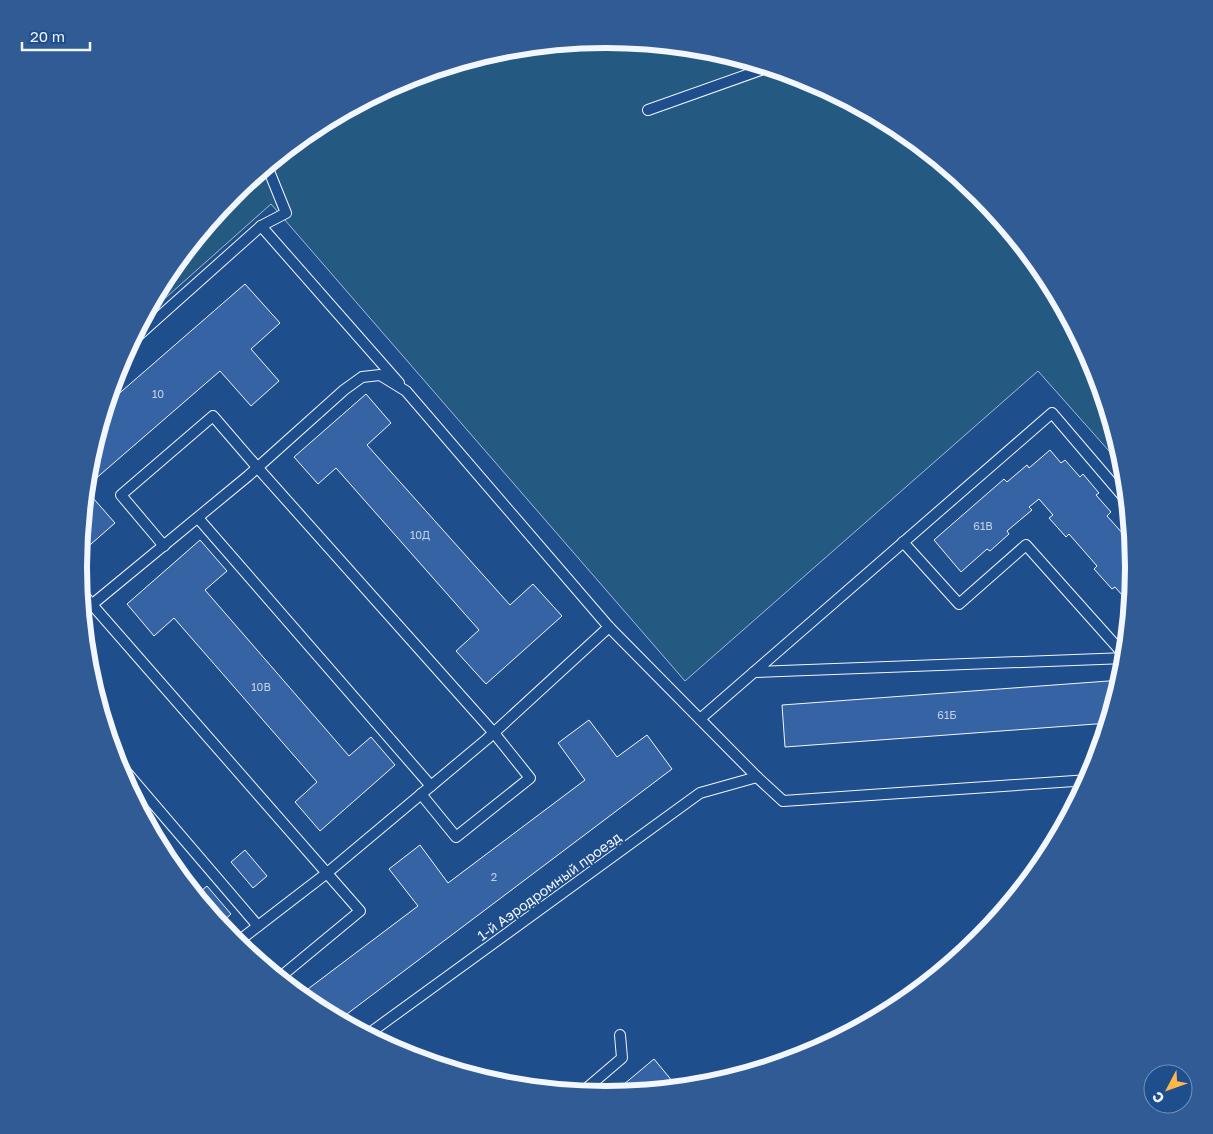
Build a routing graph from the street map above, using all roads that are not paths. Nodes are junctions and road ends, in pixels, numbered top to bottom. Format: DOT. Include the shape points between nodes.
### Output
graph roads {
  1 [pos="758,70"];
  2 [pos="648,110"];
  3 [pos="269,172"];
  4 [pos="261,226"];
  5 [pos="145,330"];
  6 [pos="406,391"];
  7 [pos="257,468"];
  8 [pos="1121,494"];
  9 [pos="198,518"];
  10 [pos="903,542"];
  11 [pos="164,546"];
  12 [pos="88,600"];
  13 [pos="92,605"];
  14 [pos="89,608"];
  15 [pos="609,627"];
  16 [pos="1119,650"];
  17 [pos="1118,657"];
  18 [pos="754,672"];
  19 [pos="700,719"];
  20 [pos="494,733"];
  21 [pos="757,777"];
  22 [pos="134,781"];
  23 [pos="1079,781"];
  24 [pos="431,786"];
  25 [pos="421,794"];
  26 [pos="327,872"];
  27 [pos="258,926"];
  28 [pos="243,938"];
  29 [pos="283,974"];
  30 [pos="373,1031"];
  31 [pos="620,1036"];
  32 [pos="590,1086"];
  1 -- 2 [label="lane"];
  3 -- 4 [label="lane" via="286,213"];
  4 -- 5 [label="lane"];
  4 -- 6 [label="lane"];
  6 -- 7 [label="lane" via="380,375 362,377"];
  6 -- 15 [label="lane"];
  7 -- 9 [label="lane"];
  7 -- 11 [label="lane" via="213,416 121,495"];
  7 -- 20 [label="lane"];
  8 -- 10 [label="lane" via="1052,413"];
  9 -- 11 [label="lane"];
  9 -- 24 [label="lane"];
  10 -- 16 [label="lane" via="959,604 1026,545"];
  10 -- 18 [label="lane"];
  11 -- 13 [label="lane"];
  12 -- 13 [label="lane"];
  13 -- 14 [label="lane"];
  13 -- 26 [label="lane"];
  15 -- 19 [label="lane"];
  15 -- 20 [label="lane"];
  17 -- 18 [label="lane"];
  18 -- 19 [label="lane"];
  19 -- 21 [label="lane"];
  20 -- 24 [label="lane"];
  20 -- 25 [label="lane" via="530,778 456,837"];
  21 -- 23 [label="lane" via="783,801"];
  21 -- 30 [label="lane, 1-й Аэродромный проезд" via="700,793"];
  22 -- 27 [label="lane"];
  24 -- 25 [label="lane"];
  25 -- 26 [label="lane"];
  26 -- 27 [label="lane"];
  26 -- 29 [label="lane" via="360,911"];
  27 -- 28 [label="lane"];
  31 -- 32 [label="lane" via="622,1058"];
}
